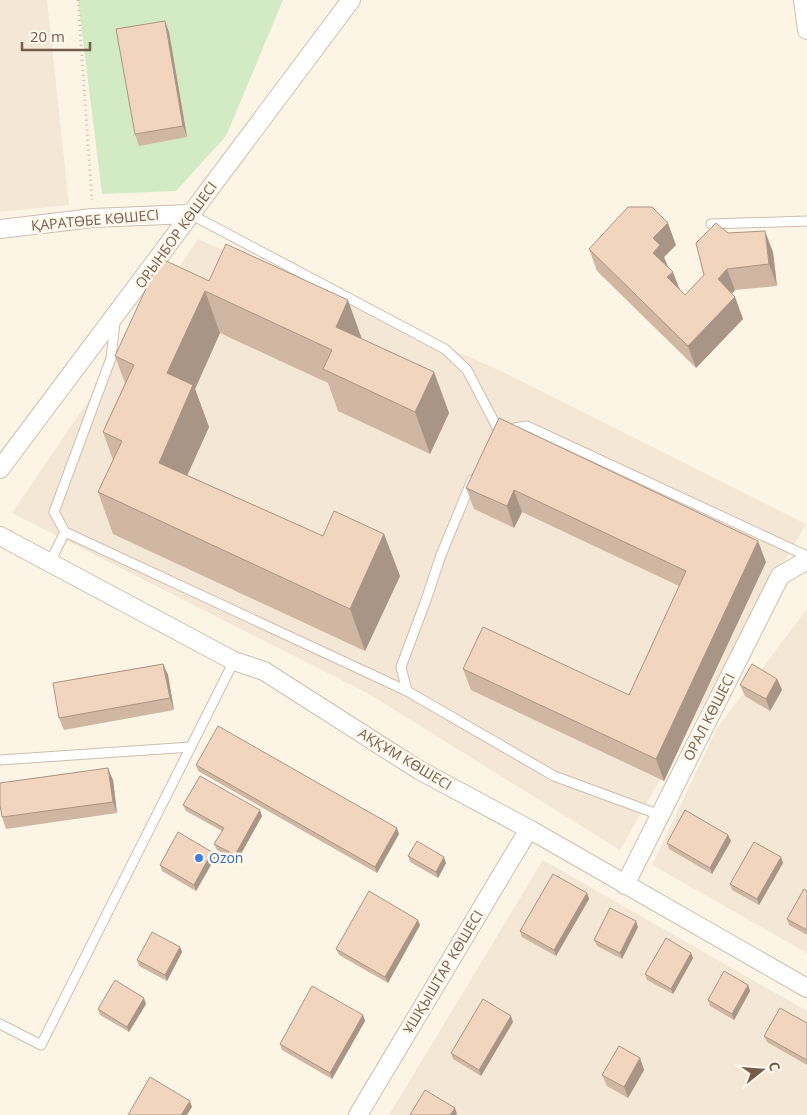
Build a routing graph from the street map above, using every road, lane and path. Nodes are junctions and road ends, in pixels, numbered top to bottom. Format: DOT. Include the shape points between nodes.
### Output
graph roads {
  1 [pos="78,0"];
  2 [pos="351,0"];
  3 [pos="803,0"];
  4 [pos="807,30"];
  5 [pos="190,214"];
  6 [pos="93,218"];
  7 [pos="807,221"];
  8 [pos="711,224"];
  9 [pos="0,229"];
  10 [pos="116,317"];
  11 [pos="0,468"];
  12 [pos="477,470"];
  13 [pos="65,532"];
  14 [pos="0,536"];
  15 [pos="807,556"];
  16 [pos="807,560"];
  17 [pos="50,562"];
  18 [pos="234,662"];
  19 [pos="407,691"];
  20 [pos="191,747"];
  21 [pos="0,760"];
  22 [pos="660,815"];
  23 [pos="529,829"];
  24 [pos="625,885"];
  25 [pos="807,988"];
  26 [pos="0,1024"];
  27 [pos="358,1115"];
  1 -- 6 [label="path"];
  2 -- 5 [label="street, ОРЫНБОР КӨШЕСІ"];
  3 -- 4 [label="street"];
  5 -- 6 [label="street, ҚАРАТӨБЕ КӨШЕСІ"];
  5 -- 10 [label="street, ОРЫНБОР КӨШЕСІ"];
  5 -- 15 [label="lane" via="445,349 467,370 497,434 527,426"];
  6 -- 9 [label="street, ҚАРАТӨБЕ КӨШЕСІ"];
  7 -- 8 [label="lane"];
  10 -- 11 [label="street, ОРЫНБОР КӨШЕСІ"];
  10 -- 13 [label="lane" via="111,358 54,512"];
  12 -- 19 [label="lane" via="440,555 401,667"];
  13 -- 17 [label="lane"];
  13 -- 19 [label="lane"];
  14 -- 17 [label="street, АҚҚҰМ КӨШЕСІ"];
  16 -- 22 [label="street, ОРАЛ КӨШЕСІ" via="780,576"];
  17 -- 18 [label="street, АҚҚҰМ КӨШЕСІ"];
  18 -- 20 [label="lane"];
  18 -- 23 [label="street, АҚҚҰМ КӨШЕСІ" via="264,672 419,770"];
  19 -- 22 [label="lane" via="554,776"];
  20 -- 21 [label="lane"];
  20 -- 26 [label="lane" via="41,1045"];
  22 -- 24 [label="street, ОРАЛ КӨШЕСІ"];
  23 -- 24 [label="street, АҚҚҰМ КӨШЕСІ"];
  23 -- 27 [label="street, ҰШҚЫШТАР КӨШЕСІ"];
  24 -- 25 [label="street, АҚҚҰМ КӨШЕСІ"];
}
